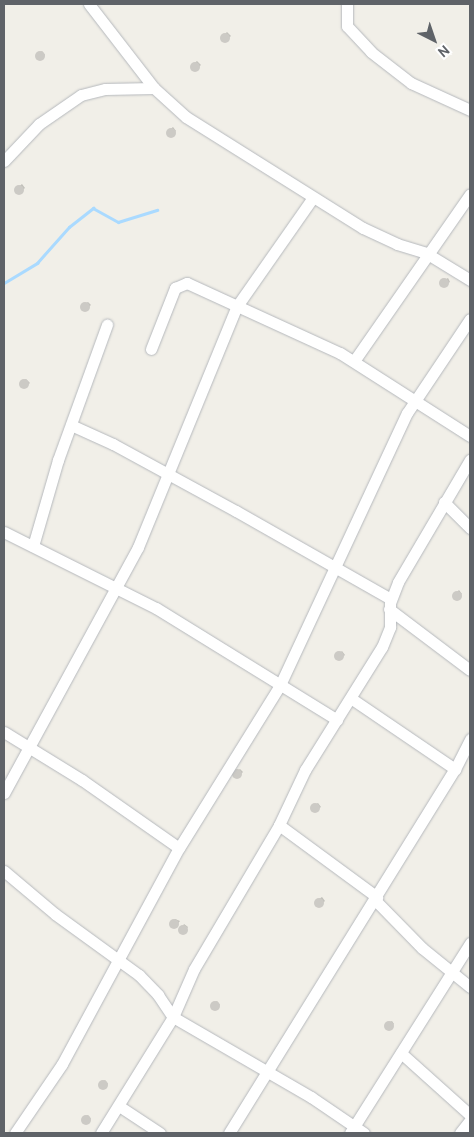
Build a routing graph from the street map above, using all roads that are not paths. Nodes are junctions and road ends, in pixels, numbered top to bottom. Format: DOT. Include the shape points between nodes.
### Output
graph roads {
  1 [pos="89,4"];
  2 [pos="347,4"];
  3 [pos="154,88"];
  4 [pos="470,110"];
  5 [pos="4,162"];
  6 [pos="470,194"];
  7 [pos="312,199"];
  8 [pos="426,253"];
  9 [pos="470,280"];
  10 [pos="237,306"];
  11 [pos="470,319"];
  12 [pos="107,325"];
  13 [pos="151,349"];
  14 [pos="354,360"];
  15 [pos="415,399"];
  16 [pos="71,425"];
  17 [pos="470,436"];
  18 [pos="470,460"];
  19 [pos="169,475"];
  20 [pos="444,502"];
  21 [pos="470,528"];
  22 [pos="4,532"];
  23 [pos="33,546"];
  24 [pos="336,570"];
  25 [pos="117,589"];
  26 [pos="390,604"];
  27 [pos="470,670"];
  28 [pos="280,684"];
  29 [pos="352,699"];
  30 [pos="337,720"];
  31 [pos="4,732"];
  32 [pos="470,739"];
  33 [pos="29,745"];
  34 [pos="455,770"];
  35 [pos="4,793"];
  36 [pos="279,825"];
  37 [pos="179,848"];
  38 [pos="4,871"];
  39 [pos="376,899"];
  40 [pos="470,943"];
  41 [pos="120,960"];
  42 [pos="452,971"];
  43 [pos="470,987"];
  44 [pos="173,1018"];
  45 [pos="401,1053"];
  46 [pos="267,1070"];
  47 [pos="119,1106"];
  48 [pos="470,1115"];
  49 [pos="470,1120"];
  50 [pos="356,1131"];
  51 [pos="16,1133"];
  52 [pos="102,1133"];
  53 [pos="160,1133"];
  54 [pos="229,1133"];
  55 [pos="460,1133"];
  1 -- 3 [label="street"];
  2 -- 4 [label="street" via="347,26 371,52 411,82"];
  3 -- 5 [label="street" via="105,89 80,95 39,124"];
  3 -- 7 [label="street" via="186,117"];
  6 -- 8 [label="street"];
  7 -- 8 [label="street" via="397,244"];
  7 -- 10 [label="street"];
  8 -- 9 [label="street"];
  8 -- 14 [label="street"];
  10 -- 13 [label="street" via="182,283 173,292"];
  10 -- 14 [label="street"];
  10 -- 19 [label="street"];
  11 -- 15 [label="street"];
  12 -- 16 [label="street"];
  14 -- 15 [label="street"];
  15 -- 17 [label="street"];
  15 -- 24 [label="street"];
  16 -- 19 [label="street"];
  16 -- 23 [label="street"];
  18 -- 20 [label="street"];
  19 -- 24 [label="street" via="276,532"];
  19 -- 25 [label="street"];
  20 -- 21 [label="street"];
  20 -- 26 [label="street"];
  22 -- 23 [label="street"];
  23 -- 25 [label="street"];
  24 -- 26 [label="street"];
  24 -- 28 [label="street"];
  25 -- 28 [label="street" via="202,635"];
  25 -- 33 [label="street"];
  26 -- 27 [label="street"];
  26 -- 29 [label="street" via="390,627"];
  28 -- 30 [label="street"];
  28 -- 37 [label="street"];
  29 -- 30 [label="street"];
  29 -- 34 [label="street"];
  30 -- 36 [label="street" via="305,770"];
  31 -- 33 [label="street"];
  32 -- 34 [label="street"];
  33 -- 35 [label="street"];
  33 -- 37 [label="street"];
  34 -- 39 [label="street"];
  36 -- 39 [label="street"];
  36 -- 44 [label="street" via="194,969"];
  37 -- 41 [label="street"];
  38 -- 41 [label="street" via="55,914"];
  39 -- 42 [label="street" via="422,948"];
  39 -- 46 [label="street"];
  40 -- 42 [label="street"];
  41 -- 44 [label="street" via="158,994"];
  41 -- 51 [label="street" via="62,1064"];
  42 -- 43 [label="street"];
  42 -- 45 [label="street"];
  44 -- 46 [label="street"];
  44 -- 47 [label="street"];
  45 -- 48 [label="street"];
  45 -- 50 [label="street"];
  46 -- 50 [label="street"];
  46 -- 54 [label="street"];
  47 -- 52 [label="street"];
  47 -- 53 [label="street"];
  49 -- 55 [label="street"];
}
